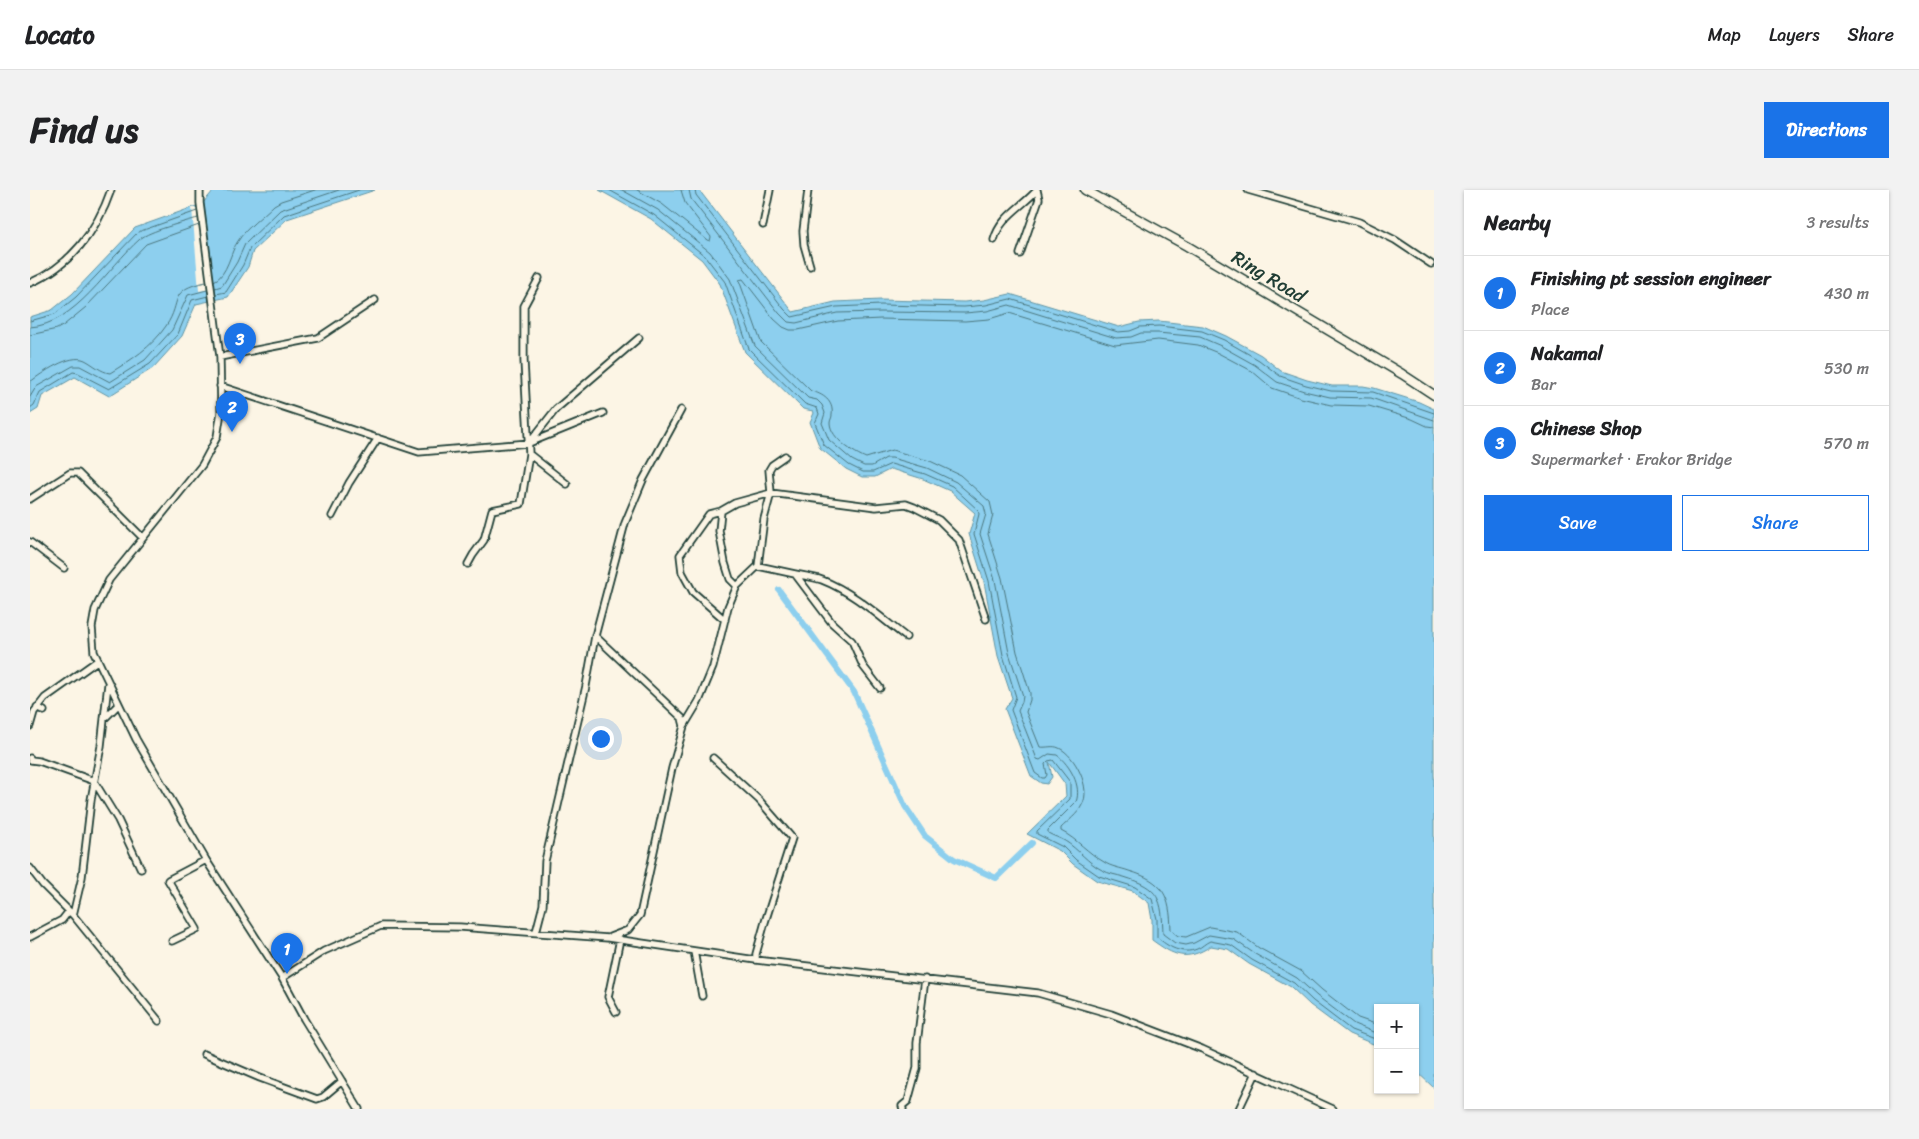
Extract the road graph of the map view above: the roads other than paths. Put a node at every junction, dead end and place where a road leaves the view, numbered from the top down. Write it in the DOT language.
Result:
graph roads {
  1 [pos="111,190"];
  2 [pos="200,190"];
  3 [pos="770,190"];
  4 [pos="808,190"];
  5 [pos="1037,190"];
  6 [pos="1085,190"];
  7 [pos="1248,190"];
  8 [pos="1096,192"];
  9 [pos="763,225"];
  10 [pos="994,240"];
  11 [pos="1020,254"];
  12 [pos="1431,264"];
  13 [pos="810,266"];
  14 [pos="539,278"];
  15 [pos="30,283"];
  16 [pos="375,300"];
  17 [pos="639,338"];
  18 [pos="220,356"];
  19 [pos="220,386"];
  20 [pos="1434,395"];
  21 [pos="681,410"];
  22 [pos="603,413"];
  23 [pos="378,438"];
  24 [pos="529,443"];
  25 [pos="529,454"];
  26 [pos="786,456"];
  27 [pos="566,484"];
  28 [pos="771,493"];
  29 [pos="30,499"];
  30 [pos="721,511"];
  31 [pos="332,516"];
  32 [pos="143,538"];
  33 [pos="30,542"];
  34 [pos="468,564"];
  35 [pos="758,566"];
  36 [pos="64,568"];
  37 [pos="795,574"];
  38 [pos="737,586"];
  39 [pos="986,619"];
  40 [pos="725,620"];
  41 [pos="596,636"];
  42 [pos="906,637"];
  43 [pos="97,660"];
  44 [pos="108,684"];
  45 [pos="880,688"];
  46 [pos="118,705"];
  47 [pos="37,707"];
  48 [pos="44,711"];
  49 [pos="103,720"];
  50 [pos="30,726"];
  51 [pos="684,726"];
  52 [pos="30,758"];
  53 [pos="713,758"];
  54 [pos="94,781"];
  55 [pos="206,860"];
  56 [pos="30,868"];
  57 [pos="141,869"];
  58 [pos="71,913"];
  59 [pos="536,932"];
  60 [pos="30,937"];
  61 [pos="608,938"];
  62 [pos="620,939"];
  63 [pos="172,942"];
  64 [pos="694,951"];
  65 [pos="756,960"];
  66 [pos="282,978"];
  67 [pos="925,979"];
  68 [pos="702,996"];
  69 [pos="616,1012"];
  70 [pos="160,1021"];
  71 [pos="204,1054"];
  72 [pos="1256,1073"];
  73 [pos="342,1081"];
  74 [pos="1321,1106"];
  75 [pos="359,1109"];
  76 [pos="903,1109"];
  77 [pos="1239,1109"];
  78 [pos="1333,1109"];
  1 -- 15 [label="street"];
  2 -- 18 [label="street"];
  3 -- 9 [label="street"];
  4 -- 13 [label="street"];
  5 -- 10 [label="street"];
  5 -- 11 [label="street"];
  6 -- 8 [label="main road, Ring Road"];
  7 -- 12 [label="street"];
  8 -- 20 [label="main road, Ring Road"];
  14 -- 24 [label="street"];
  16 -- 18 [label="street"];
  17 -- 24 [label="street"];
  18 -- 19 [label="street"];
  19 -- 23 [label="street"];
  19 -- 32 [label="street"];
  21 -- 41 [label="street"];
  22 -- 24 [label="street"];
  23 -- 24 [label="street"];
  23 -- 31 [label="street"];
  24 -- 25 [label="street"];
  25 -- 27 [label="street"];
  25 -- 34 [label="street"];
  26 -- 28 [label="street"];
  28 -- 30 [label="street"];
  28 -- 35 [label="street"];
  28 -- 39 [label="street"];
  29 -- 32 [label="street"];
  30 -- 38 [label="street"];
  30 -- 40 [label="street"];
  32 -- 43 [label="street"];
  33 -- 36 [label="street"];
  35 -- 37 [label="street"];
  35 -- 38 [label="street"];
  37 -- 42 [label="street"];
  37 -- 45 [label="street"];
  38 -- 40 [label="street"];
  40 -- 51 [label="street"];
  41 -- 51 [label="street"];
  41 -- 59 [label="street"];
  43 -- 44 [label="street"];
  43 -- 47 [label="street"];
  44 -- 46 [label="street"];
  44 -- 49 [label="street"];
  46 -- 49 [label="street"];
  46 -- 55 [label="street"];
  47 -- 48 [label="street"];
  47 -- 50 [label="street"];
  49 -- 54 [label="street"];
  51 -- 61 [label="street"];
  52 -- 54 [label="street"];
  53 -- 65 [label="street"];
  54 -- 57 [label="street"];
  54 -- 58 [label="street"];
  55 -- 63 [label="street"];
  55 -- 66 [label="street"];
  56 -- 58 [label="street"];
  58 -- 60 [label="street"];
  58 -- 70 [label="street"];
  59 -- 61 [label="street"];
  59 -- 66 [label="street"];
  61 -- 62 [label="street"];
  62 -- 64 [label="street"];
  62 -- 69 [label="street"];
  64 -- 65 [label="street"];
  64 -- 68 [label="street"];
  65 -- 67 [label="street"];
  66 -- 73 [label="street"];
  67 -- 72 [label="street"];
  67 -- 76 [label="street"];
  71 -- 73 [label="street"];
  72 -- 74 [label="street"];
  72 -- 77 [label="street"];
  73 -- 75 [label="street"];
  74 -- 78 [label="street"];
}
